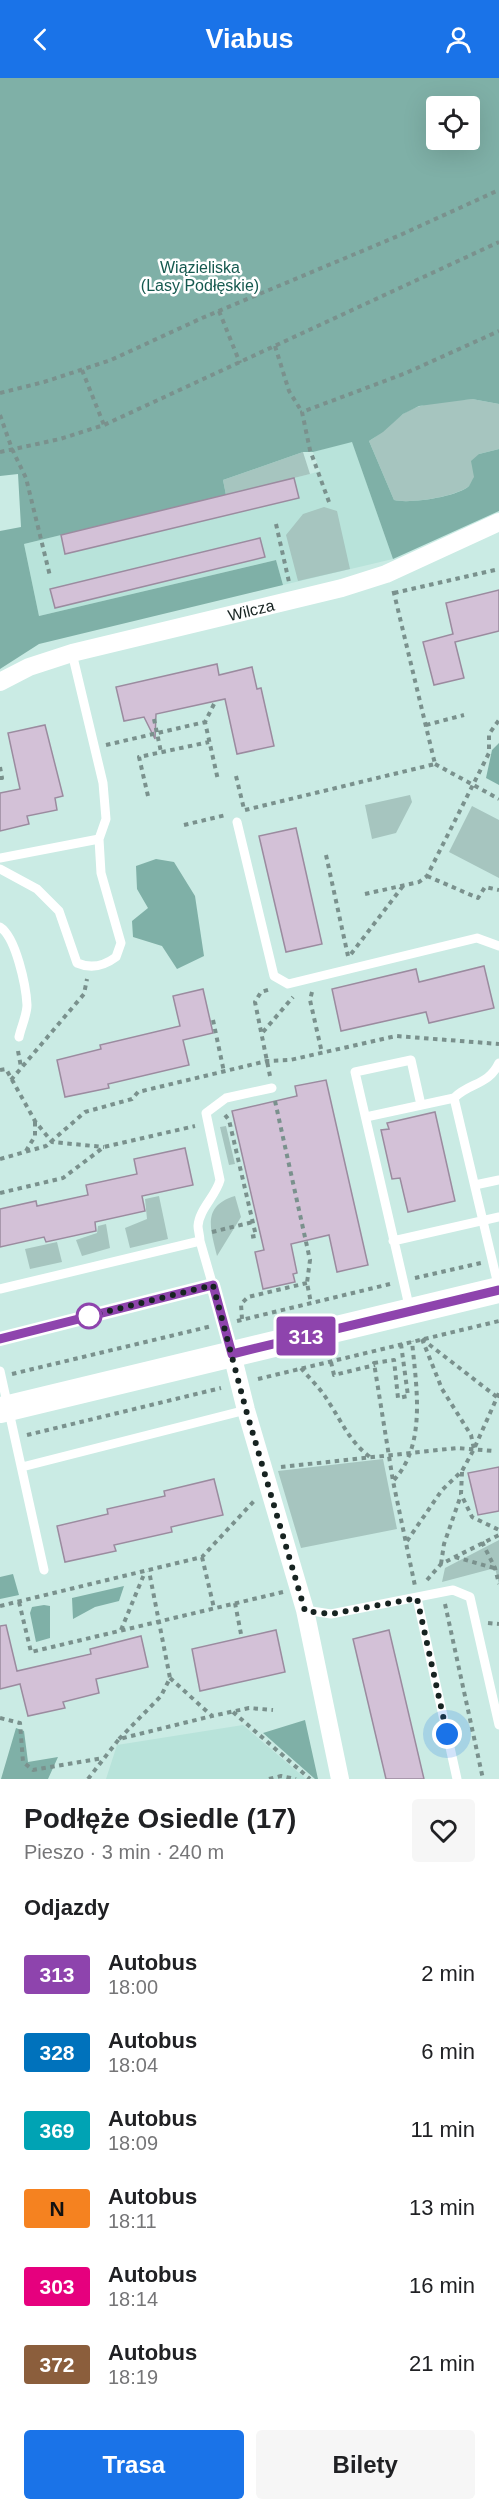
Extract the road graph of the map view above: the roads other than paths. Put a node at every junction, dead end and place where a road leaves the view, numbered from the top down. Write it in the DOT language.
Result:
graph roads {
  1 [pos="499,522"];
  2 [pos="72,653"];
  3 [pos="0,682"];
  4 [pos="237,822"];
  5 [pos="99,839"];
  6 [pos="0,858"];
  7 [pos="0,869"];
  8 [pos="0,927"];
  9 [pos="499,946"];
  10 [pos="18,1041"];
  11 [pos="499,1063"];
  12 [pos="272,1088"];
  13 [pos="454,1098"];
  14 [pos="422,1105"];
  15 [pos="366,1117"];
  16 [pos="499,1180"];
  17 [pos="475,1185"];
  18 [pos="499,1218"];
  19 [pos="483,1221"];
  20 [pos="200,1238"];
  21 [pos="393,1241"];
  22 [pos="213,1285"];
  23 [pos="0,1289"];
  24 [pos="499,1290"];
  25 [pos="410,1310"];
  26 [pos="0,1339"];
  27 [pos="232,1354"];
  28 [pos="1,1374"];
  29 [pos="4,1409"];
  30 [pos="246,1410"];
  31 [pos="22,1467"];
  32 [pos="44,1570"];
  33 [pos="417,1598"];
  34 [pos="305,1611"];
  35 [pos="499,1725"];
  36 [pos="340,1779"];
  37 [pos="458,1779"];
  1 -- 2 [label="street, Wilcza"];
  2 -- 3 [label="street, Wilcza"];
  2 -- 5 [label="lane"];
  4 -- 9 [label="lane"];
  5 -- 6 [label="lane"];
  5 -- 7 [label="lane"];
  8 -- 10 [label="lane"];
  11 -- 13 [label="lane"];
  12 -- 20 [label="lane"];
  13 -- 14 [label="lane"];
  13 -- 17 [label="lane"];
  14 -- 15 [label="lane"];
  14 -- 15 [label="lane"];
  15 -- 21 [label="lane"];
  16 -- 17 [label="lane"];
  17 -- 19 [label="lane"];
  18 -- 19 [label="lane"];
  19 -- 21 [label="lane"];
  19 -- 24 [label="lane"];
  20 -- 22 [label="lane"];
  20 -- 23 [label="lane"];
  21 -- 25 [label="lane"];
  22 -- 26 [label="lane"];
  22 -- 27 [label="lane"];
  24 -- 25 [label="street"];
  25 -- 27 [label="street"];
  27 -- 29 [label="street"];
  27 -- 30 [label="street"];
  28 -- 29 [label="lane"];
  29 -- 31 [label="lane"];
  30 -- 31 [label="lane"];
  30 -- 34 [label="street"];
  31 -- 32 [label="lane"];
  33 -- 34 [label="lane"];
  33 -- 35 [label="lane"];
  33 -- 37 [label="lane"];
  34 -- 36 [label="street"];
}
